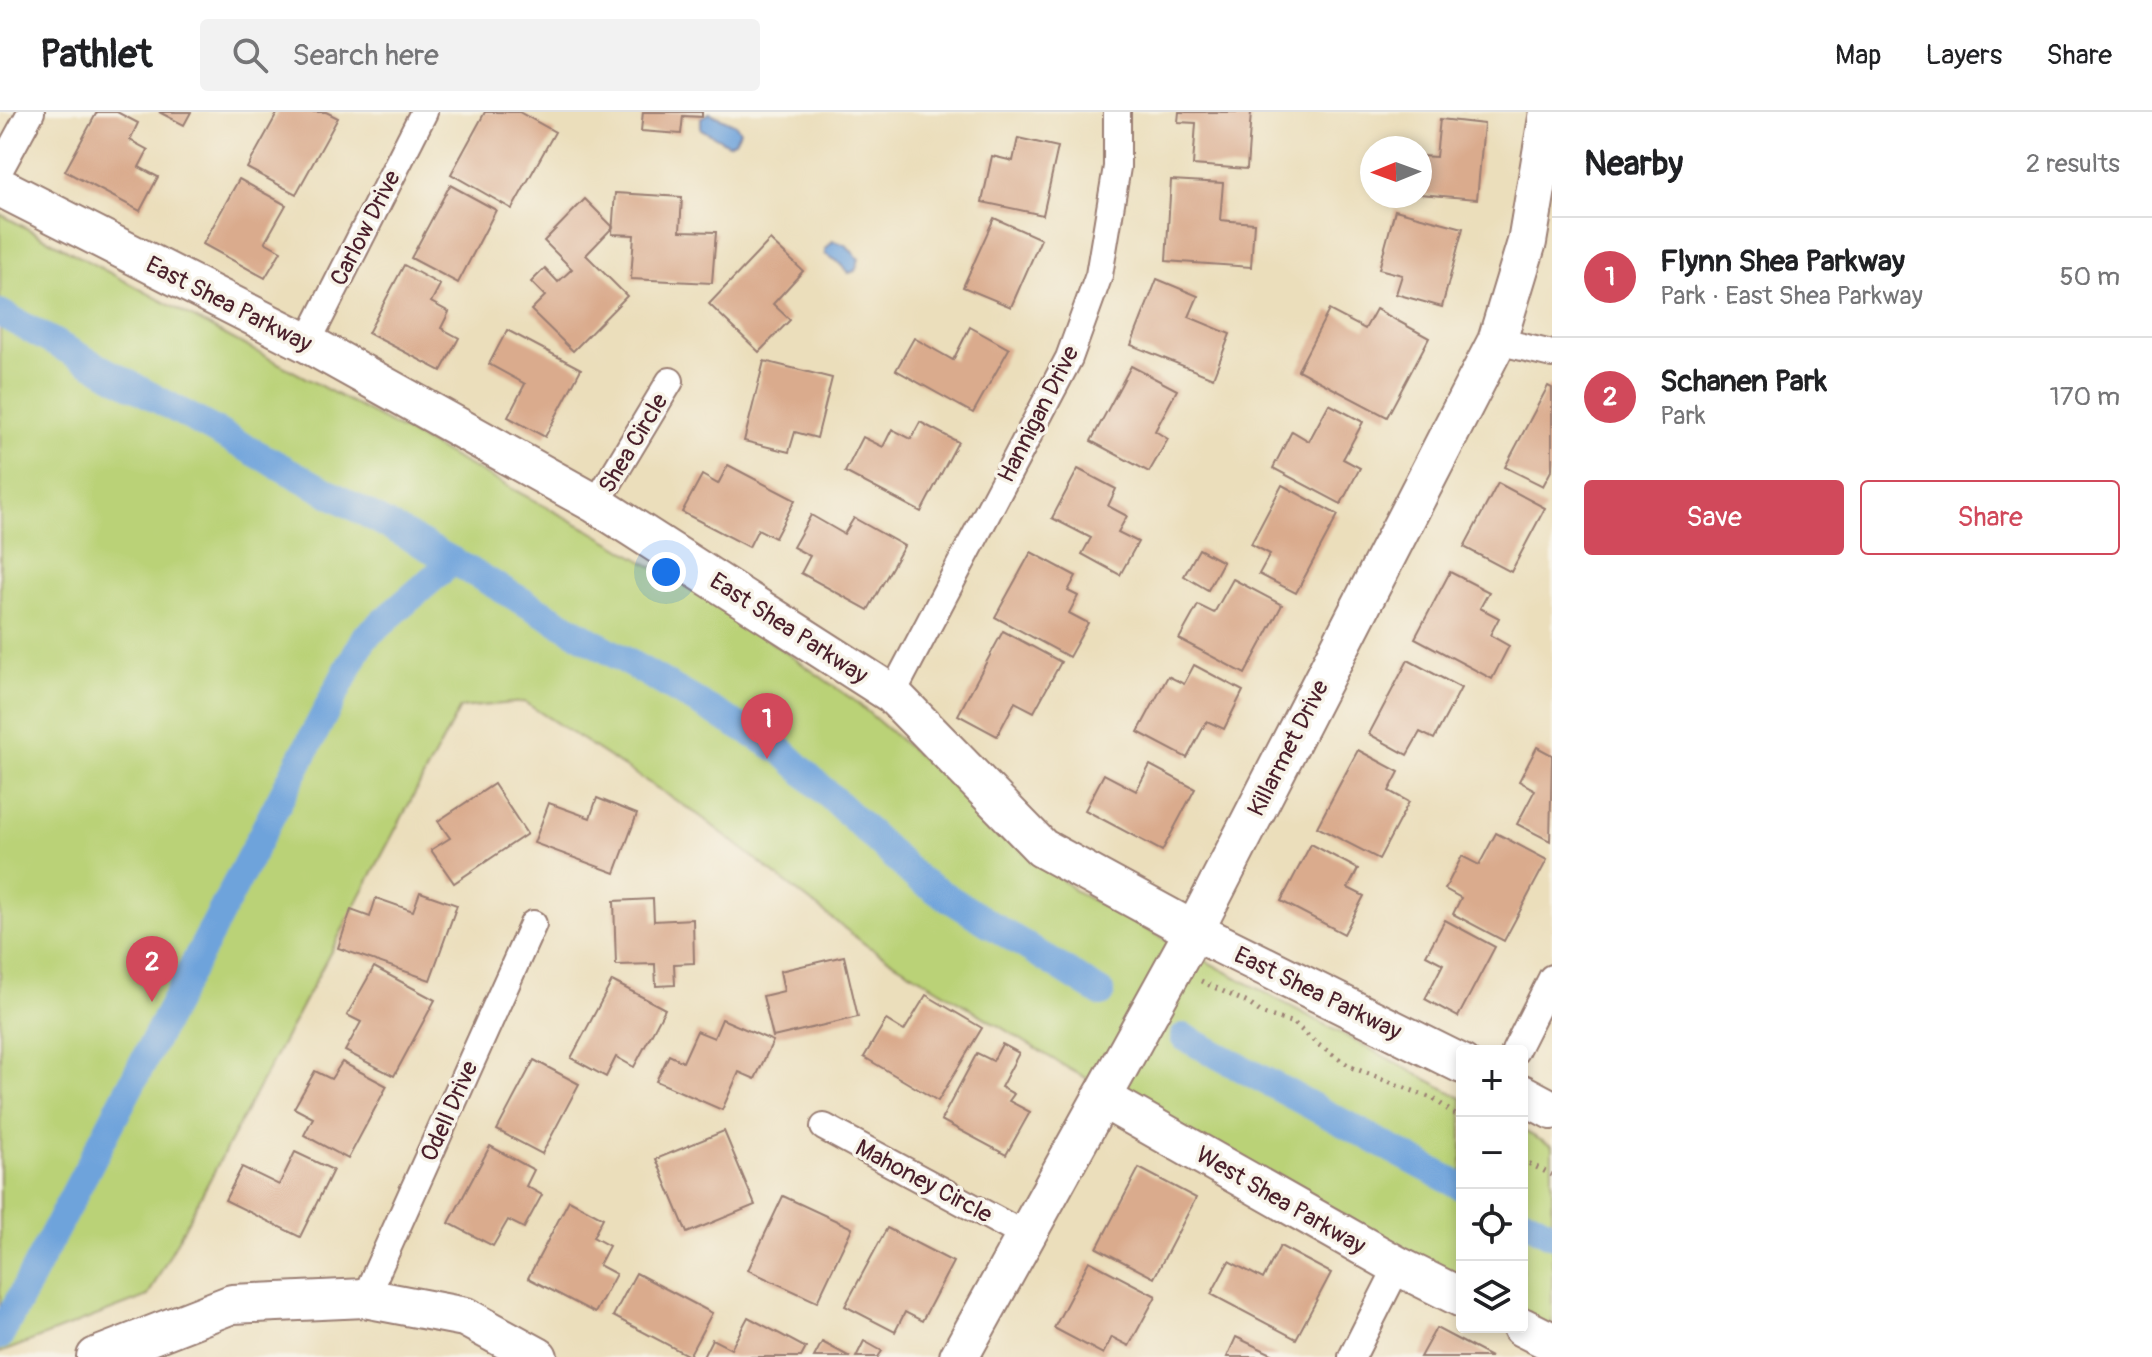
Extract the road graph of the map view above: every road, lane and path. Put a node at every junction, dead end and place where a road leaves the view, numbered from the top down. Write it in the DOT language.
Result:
graph roads {
  1 [pos="31,112"];
  2 [pos="424,112"];
  3 [pos="1117,112"];
  4 [pos="1549,112"];
  5 [pos="0,169"];
  6 [pos="0,187"];
  7 [pos="1497,341"];
  8 [pos="307,343"];
  9 [pos="1552,354"];
  10 [pos="670,381"];
  11 [pos="596,504"];
  12 [pos="892,694"];
  13 [pos="533,924"];
  14 [pos="1194,931"];
  15 [pos="1173,968"];
  16 [pos="1552,978"];
  17 [pos="1518,1045"];
  18 [pos="1456,1061"];
  19 [pos="1528,1097"];
  20 [pos="1102,1098"];
  21 [pos="1552,1110"];
  22 [pos="1458,1117"];
  23 [pos="824,1127"];
  24 [pos="1528,1163"];
  25 [pos="1552,1175"];
  26 [pos="1024,1235"];
  27 [pos="1398,1266"];
  28 [pos="1456,1295"];
  29 [pos="365,1298"];
  30 [pos="1528,1330"];
  31 [pos="1552,1342"];
  32 [pos="101,1356"];
  33 [pos="538,1357"];
  34 [pos="959,1357"];
  35 [pos="1352,1357"];
  1 -- 5 [label="street"];
  2 -- 8 [label="street, Carlow Drive"];
  3 -- 12 [label="street, Hannigan Drive"];
  4 -- 7 [label="street, Killarmet Drive"];
  6 -- 8 [label="street, East Shea Parkway"];
  7 -- 9 [label="street"];
  7 -- 14 [label="street, Killarmet Drive"];
  8 -- 11 [label="street, East Shea Parkway"];
  10 -- 11 [label="street, Shea Circle"];
  11 -- 12 [label="street, East Shea Parkway"];
  12 -- 14 [label="street, East Shea Parkway"];
  13 -- 29 [label="street, Odell Drive"];
  14 -- 15 [label="street, Killarmet Drive"];
  14 -- 18 [label="street, East Shea Parkway"];
  15 -- 20 [label="street, Killarmet Drive"];
  15 -- 22 [label="path"];
  16 -- 17 [label="street"];
  19 -- 21 [label="street"];
  20 -- 26 [label="street, Killarmet Drive"];
  20 -- 27 [label="street, West Shea Parkway"];
  23 -- 26 [label="street, Mahoney Circle"];
  24 -- 25 [label="path"];
  26 -- 34 [label="street, Killarmet Drive"];
  27 -- 28 [label="street, West Shea Parkway"];
  27 -- 35 [label="street"];
  29 -- 32 [label="street"];
  29 -- 33 [label="street"];
  30 -- 31 [label="street"];
}
